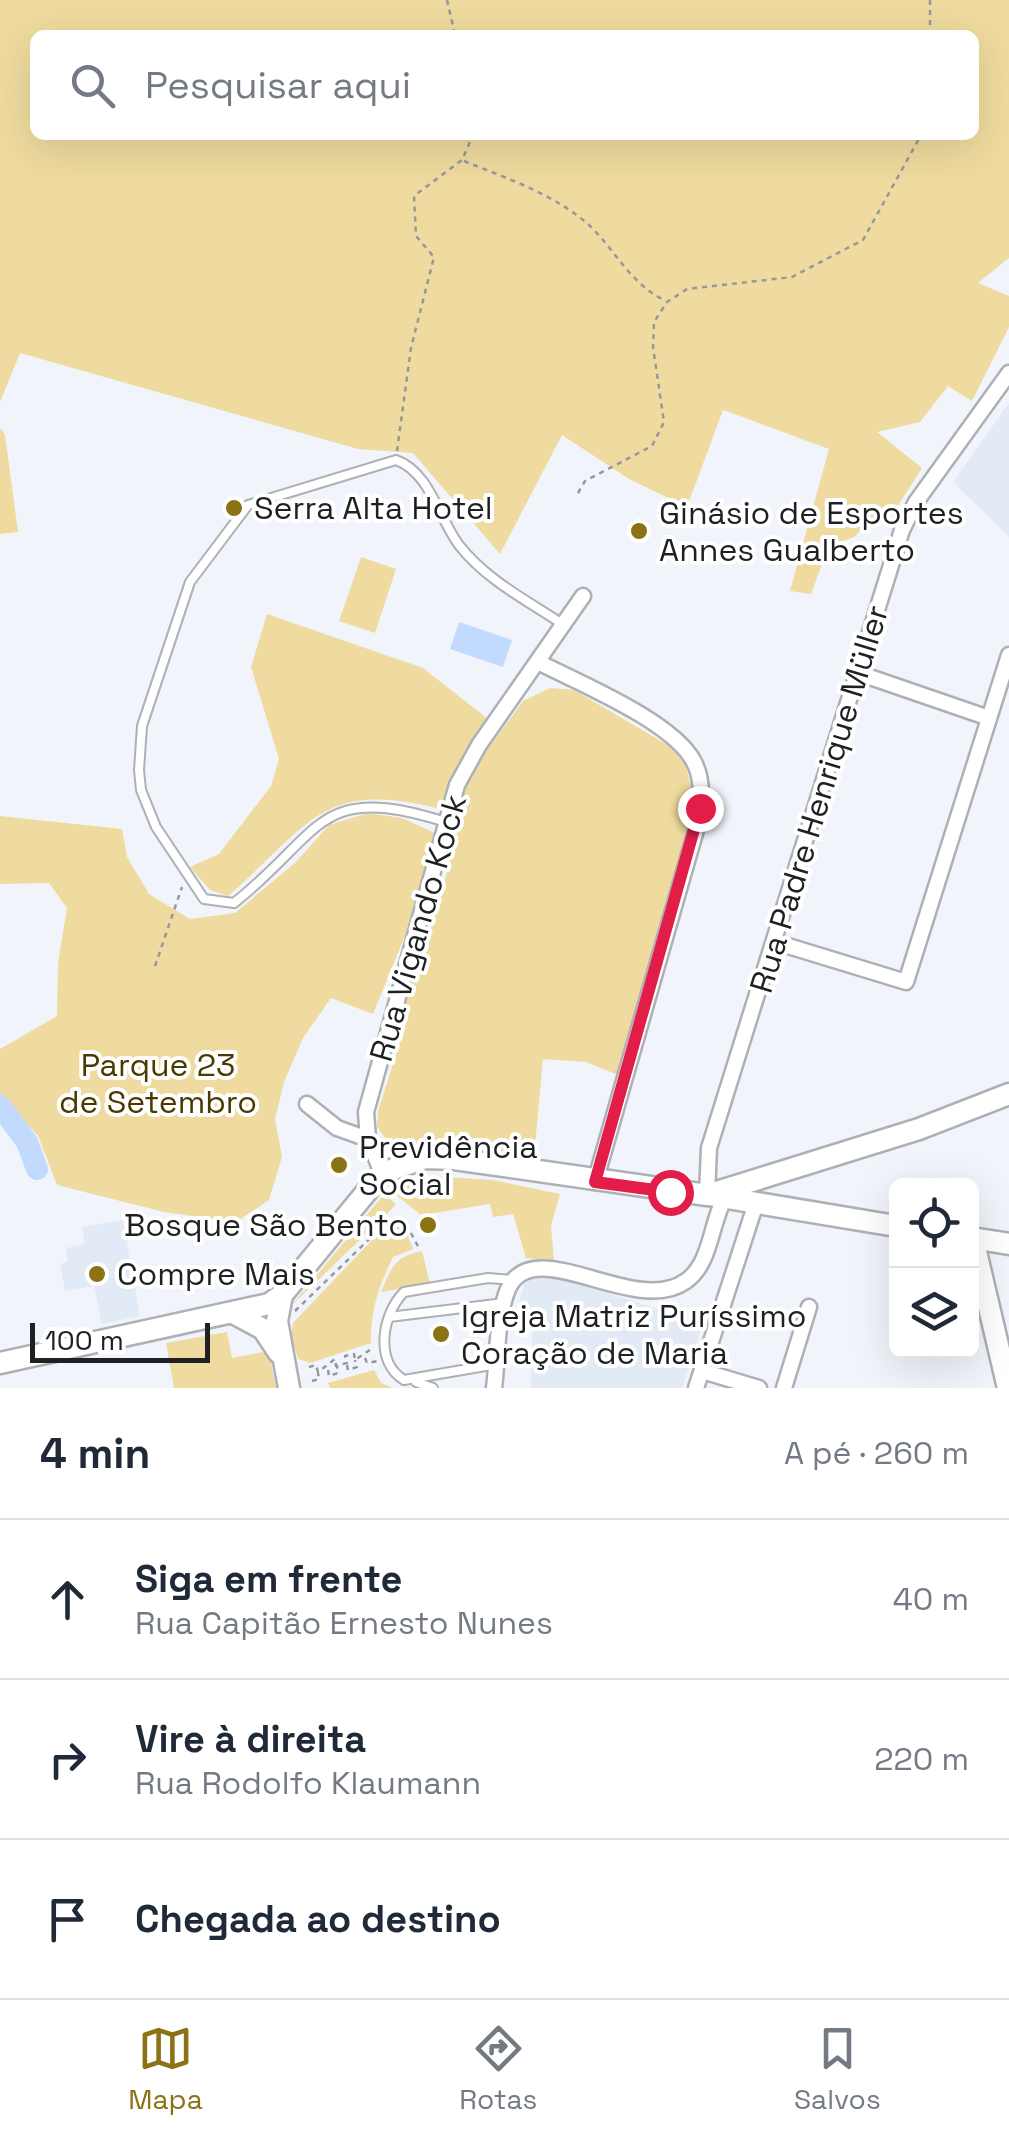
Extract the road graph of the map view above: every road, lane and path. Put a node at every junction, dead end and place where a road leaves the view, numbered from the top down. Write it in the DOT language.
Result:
graph roads {
  1 [pos="447,0"];
  2 [pos="930,0"];
  3 [pos="454,30"];
  4 [pos="930,30"];
  5 [pos="471,140"];
  6 [pos="919,140"];
  7 [pos="462,160"];
  8 [pos="667,302"];
  9 [pos="1009,373"];
  10 [pos="396,460"];
  11 [pos="578,493"];
  12 [pos="582,596"];
  13 [pos="564,624"];
  14 [pos="1009,655"];
  15 [pos="538,662"];
  16 [pos="858,674"];
  17 [pos="989,718"];
  18 [pos="446,822"];
  19 [pos="185,876"];
  20 [pos="775,942"];
  21 [pos="156,966"];
  22 [pos="1009,1094"];
  23 [pos="307,1104"];
  24 [pos="368,1139"];
  25 [pos="382,1173"];
  26 [pos="755,1178"];
  27 [pos="595,1182"];
  28 [pos="715,1193"];
  29 [pos="756,1204"];
  30 [pos="713,1218"];
  31 [pos="889,1225"];
  32 [pos="979,1240"];
  33 [pos="1009,1244"];
  34 [pos="418,1248"];
  35 [pos="979,1268"];
  36 [pos="513,1280"];
  37 [pos="282,1295"];
  38 [pos="504,1303"];
  39 [pos="809,1307"];
  40 [pos="233,1313"];
  41 [pos="291,1316"];
  42 [pos="389,1317"];
  43 [pos="385,1343"];
  44 [pos="281,1356"];
  45 [pos="365,1357"];
  46 [pos="388,1358"];
  47 [pos="0,1364"];
  48 [pos="497,1364"];
  49 [pos="310,1367"];
  50 [pos="702,1371"];
  51 [pos="318,1372"];
  52 [pos="411,1381"];
  53 [pos="312,1382"];
  54 [pos="289,1388"];
  55 [pos="434,1388"];
  56 [pos="494,1388"];
  57 [pos="696,1388"];
  58 [pos="759,1388"];
  59 [pos="784,1388"];
  60 [pos="1008,1388"];
  1 -- 3 [label="path"];
  2 -- 4 [label="path"];
  5 -- 7 [label="path"];
  6 -- 8 [label="path"];
  7 -- 8 [label="path"];
  7 -- 10 [label="path"];
  8 -- 11 [label="path"];
  9 -- 16 [label="street, Rua Padre Henrique Müller"];
  10 -- 13 [label="lane"];
  10 -- 19 [label="lane"];
  12 -- 13 [label="street, Rua Vigando Kock"];
  13 -- 15 [label="street, Rua Vigando Kock"];
  14 -- 17 [label="street"];
  15 -- 18 [label="street, Rua Vigando Kock"];
  15 -- 27 [label="street"];
  16 -- 17 [label="street"];
  16 -- 20 [label="street, Rua Padre Henrique Müller"];
  17 -- 20 [label="street"];
  18 -- 19 [label="lane"];
  18 -- 24 [label="street, Rua Vigando Kock"];
  19 -- 21 [label="path"];
  20 -- 28 [label="street, Rua Padre Henrique Müller"];
  22 -- 26 [label="main road"];
  23 -- 24 [label="street"];
  24 -- 25 [label="street, Rua Vigando Kock"];
  25 -- 27 [label="main road"];
  25 -- 37 [label="main road"];
  26 -- 28 [label="main road"];
  26 -- 29 [label="main road"];
  27 -- 28 [label="main road"];
  28 -- 29 [label="main road"];
  28 -- 30 [label="street"];
  28 -- 30 [label="street"];
  29 -- 31 [label="main road"];
  29 -- 50 [label="street"];
  30 -- 36 [label="street"];
  32 -- 33 [label="main road"];
  34 -- 41 [label="path"];
  35 -- 60 [label="main road"];
  36 -- 38 [label="street"];
  36 -- 42 [label="lane"];
  37 -- 40 [label="main road"];
  37 -- 44 [label="main road"];
  38 -- 42 [label="lane"];
  38 -- 48 [label="street"];
  39 -- 59 [label="street"];
  40 -- 44 [label="main road"];
  40 -- 47 [label="main road"];
  42 -- 43 [label="lane"];
  43 -- 45 [label="path"];
  43 -- 46 [label="lane"];
  44 -- 54 [label="main road"];
  45 -- 46 [label="path"];
  45 -- 51 [label="path"];
  46 -- 52 [label="lane"];
  48 -- 52 [label="lane"];
  48 -- 56 [label="street"];
  49 -- 51 [label="path"];
  50 -- 57 [label="street"];
  50 -- 58 [label="street"];
  51 -- 53 [label="path"];
  52 -- 55 [label="lane"];
}
